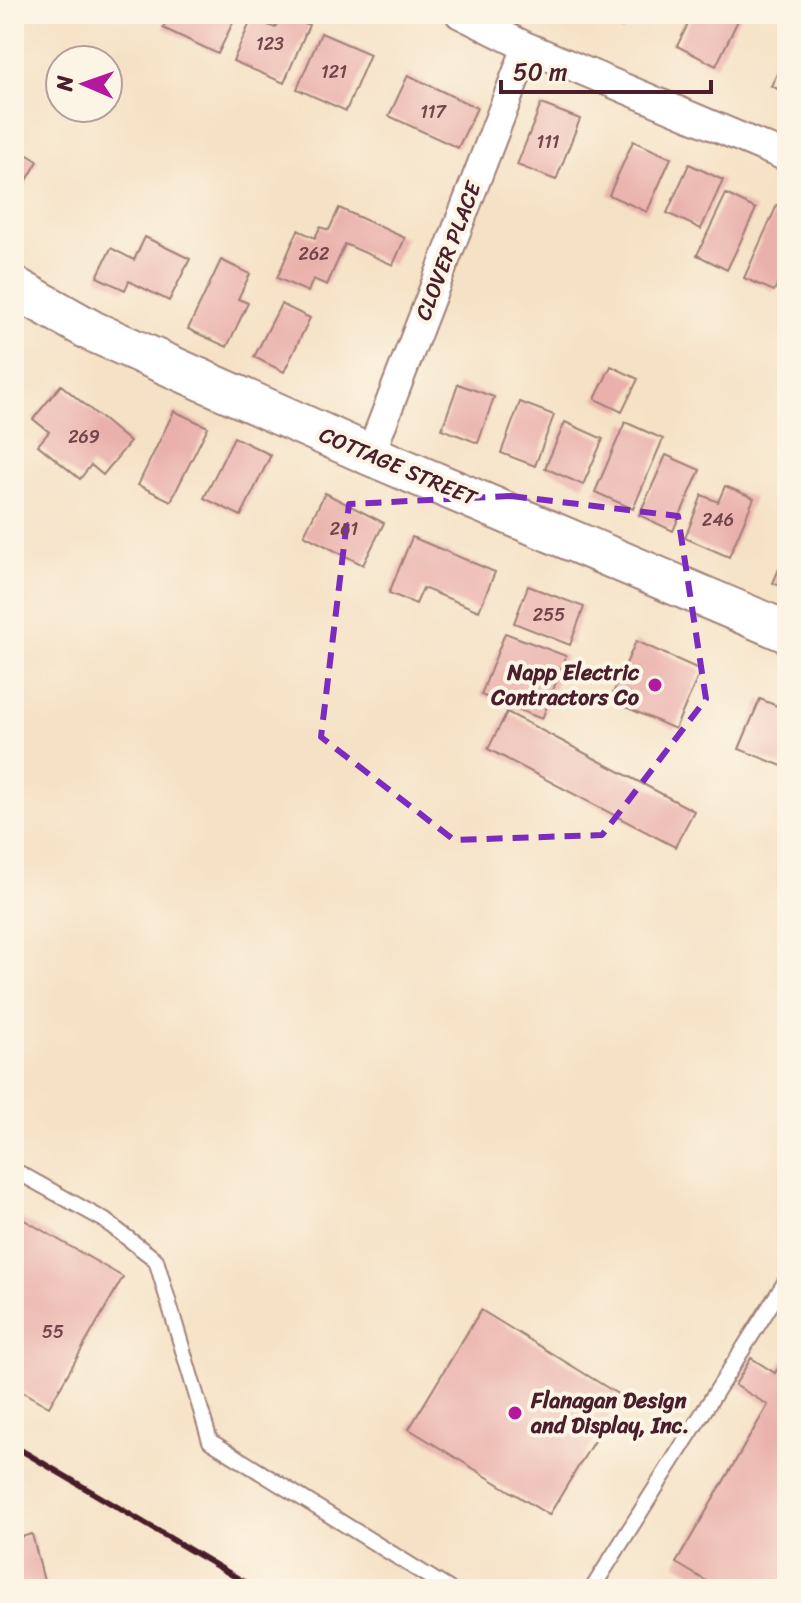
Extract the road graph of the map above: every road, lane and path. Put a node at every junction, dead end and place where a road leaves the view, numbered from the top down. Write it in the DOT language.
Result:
graph roads {
  1 [pos="460,14"];
  2 [pos="527,47"];
  3 [pos="787,157"];
  4 [pos="14,287"];
  5 [pos="370,455"];
  6 [pos="787,632"];
  7 [pos="14,1170"];
  8 [pos="787,1279"];
  9 [pos="449,1589"];
  10 [pos="592,1589"];
  1 -- 2 [label="street"];
  2 -- 3 [label="street"];
  2 -- 5 [label="street, CLOVER PLACE"];
  4 -- 5 [label="street, COTTAGE STREET"];
  5 -- 6 [label="street, COTTAGE STREET"];
  7 -- 9 [label="lane"];
  8 -- 10 [label="lane"];
}
